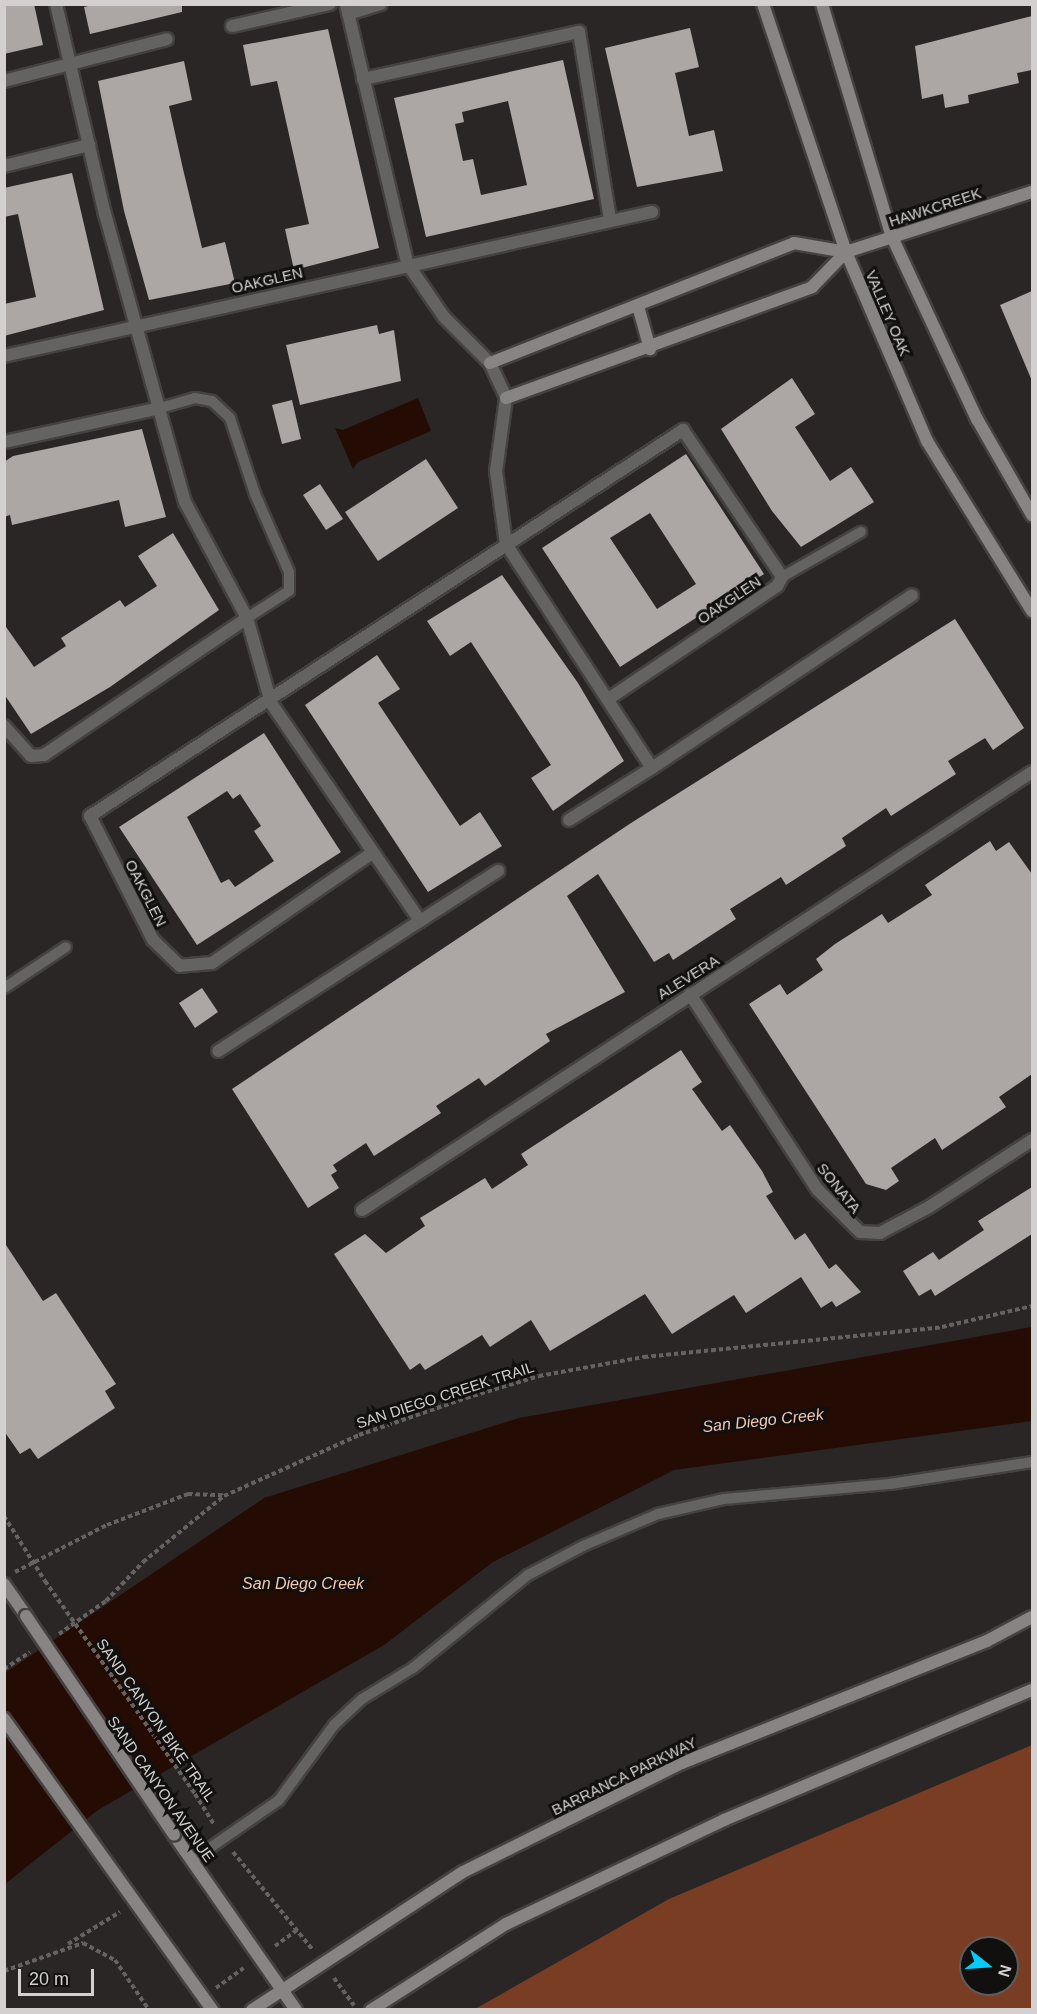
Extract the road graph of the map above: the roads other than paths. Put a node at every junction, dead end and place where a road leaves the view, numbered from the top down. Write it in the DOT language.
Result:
graph roads {
  1 [pos="56,4"];
  2 [pos="330,4"];
  3 [pos="381,4"];
  4 [pos="763,4"];
  5 [pos="822,4"];
  6 [pos="347,9"];
  7 [pos="232,26"];
  8 [pos="167,39"];
  9 [pos="70,65"];
  10 [pos="363,80"];
  11 [pos="4,81"];
  12 [pos="89,145"];
  13 [pos="4,166"];
  14 [pos="1032,192"];
  15 [pos="652,212"];
  16 [pos="610,220"];
  17 [pos="892,237"];
  18 [pos="846,252"];
  19 [pos="407,263"];
  20 [pos="638,306"];
  21 [pos="134,328"];
  22 [pos="650,349"];
  23 [pos="4,356"];
  24 [pos="490,363"];
  25 [pos="506,398"];
  26 [pos="160,408"];
  27 [pos="4,442"];
  28 [pos="1032,515"];
  29 [pos="861,532"];
  30 [pos="506,544"];
  31 [pos="782,577"];
  32 [pos="912,595"];
  33 [pos="1032,611"];
  34 [pos="248,618"];
  35 [pos="610,698"];
  36 [pos="272,703"];
  37 [pos="4,726"];
  38 [pos="652,768"];
  39 [pos="1032,772"];
  40 [pos="569,820"];
  41 [pos="372,853"];
  42 [pos="498,871"];
  43 [pos="420,921"];
  44 [pos="66,947"];
  45 [pos="4,988"];
  46 [pos="690,994"];
  47 [pos="218,1051"];
  48 [pos="1032,1140"];
  49 [pos="362,1210"];
  50 [pos="1032,1462"];
  51 [pos="4,1584"];
  52 [pos="1032,1617"];
  53 [pos="1032,1690"];
  54 [pos="4,1719"];
  55 [pos="191,1861"];
  56 [pos="284,1990"];
  57 [pos="212,2010"];
  58 [pos="252,2010"];
  59 [pos="296,2010"];
  60 [pos="372,2010"];
  1 -- 9 [label="street"];
  2 -- 7 [label="street"];
  3 -- 6 [label="street"];
  4 -- 18 [label="main road, VALLEY OAK"];
  5 -- 17 [label="main road"];
  6 -- 10 [label="street"];
  8 -- 9 [label="street"];
  9 -- 11 [label="street"];
  9 -- 12 [label="street"];
  10 -- 16 [label="street"];
  10 -- 19 [label="street"];
  12 -- 13 [label="street"];
  12 -- 21 [label="street"];
  14 -- 17 [label="main road, HAWKCREEK"];
  15 -- 16 [label="street, OAKGLEN"];
  16 -- 19 [label="street, OAKGLEN"];
  17 -- 18 [label="main road, HAWKCREEK"];
  17 -- 28 [label="main road"];
  18 -- 20 [label="main road"];
  18 -- 22 [label="main road"];
  18 -- 33 [label="main road, VALLEY OAK"];
  19 -- 21 [label="street, OAKGLEN"];
  19 -- 24 [label="street"];
  20 -- 22 [label="main road"];
  20 -- 24 [label="main road"];
  21 -- 23 [label="street, OAKGLEN"];
  21 -- 26 [label="street"];
  22 -- 25 [label="main road"];
  24 -- 25 [label="street"];
  25 -- 30 [label="street"];
  26 -- 27 [label="street"];
  26 -- 34 [label="street"];
  26 -- 34 [label="lane"];
  29 -- 31 [label="lane"];
  30 -- 31 [label="street, OAKGLEN"];
  30 -- 35 [label="street"];
  30 -- 36 [label="street, OAKGLEN"];
  31 -- 35 [label="street, OAKGLEN"];
  32 -- 38 [label="street"];
  34 -- 36 [label="street"];
  34 -- 37 [label="street"];
  35 -- 38 [label="street"];
  36 -- 41 [label="street"];
  36 -- 41 [label="street, OAKGLEN"];
  38 -- 40 [label="street"];
  39 -- 46 [label="street, ALEVERA"];
  41 -- 43 [label="street"];
  42 -- 43 [label="street"];
  43 -- 47 [label="street"];
  44 -- 45 [label="lane"];
  46 -- 48 [label="street, SONATA"];
  46 -- 49 [label="street, ALEVERA"];
  50 -- 55 [label="lane"];
  51 -- 55 [label="main road, SAND CANYON AVENUE, bridge"];
  52 -- 56 [label="main road, BARRANCA PARKWAY"];
  53 -- 60 [label="main road"];
  54 -- 57 [label="main road"];
  55 -- 56 [label="main road, SAND CANYON AVENUE"];
  56 -- 58 [label="main road, BARRANCA PARKWAY"];
  56 -- 59 [label="main road, SAND CANYON AVENUE"];
}
